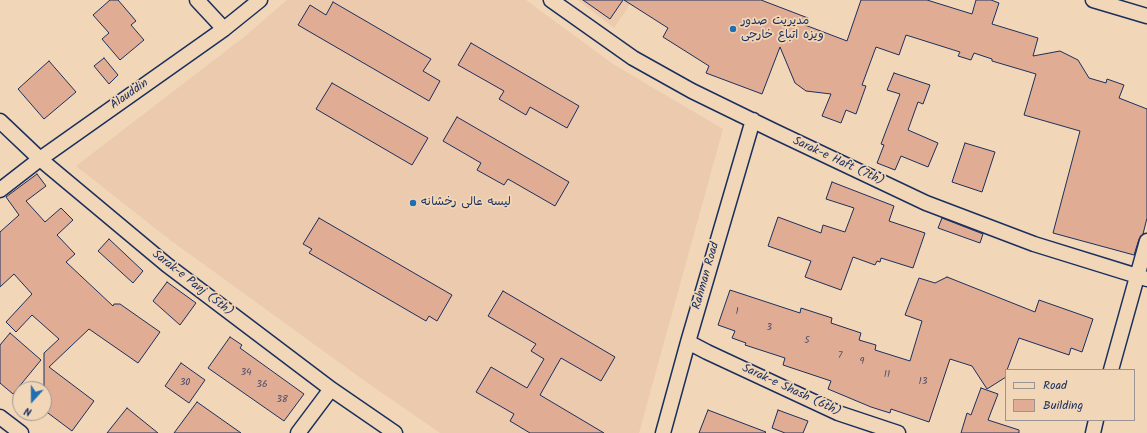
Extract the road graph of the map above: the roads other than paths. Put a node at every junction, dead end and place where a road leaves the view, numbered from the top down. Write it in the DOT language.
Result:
graph roads {
  1 [pos="197,0"];
  2 [pos="260,0"];
  3 [pos="551,0"];
  4 [pos="1093,0"];
  5 [pos="1147,16"];
  6 [pos="224,28"];
  7 [pos="753,120"];
  8 [pos="0,121"];
  9 [pos="40,159"];
  10 [pos="0,190"];
  11 [pos="1147,241"];
  12 [pos="1142,278"];
  13 [pos="688,342"];
  14 [pos="1111,369"];
  15 [pos="331,389"];
  16 [pos="0,417"];
  17 [pos="1096,421"];
  18 [pos="21,433"];
  19 [pos="298,433"];
  20 [pos="396,433"];
  21 [pos="664,433"];
  22 [pos="898,433"];
  23 [pos="1093,433"];
  1 -- 6 [label="street"];
  2 -- 6 [label="street, Alauddin"];
  3 -- 7 [label="street, Sarak-e Haft (7th)"];
  4 -- 5 [label="street"];
  6 -- 9 [label="street, Alauddin"];
  7 -- 12 [label="street, Sarak-e Haft (7th)"];
  7 -- 13 [label="street, Rahman Road"];
  8 -- 9 [label="street, Sarak-e Panj (5th)"];
  9 -- 10 [label="street, Alauddin"];
  9 -- 15 [label="street, Sarak-e Panj (5th)"];
  11 -- 12 [label="street"];
  12 -- 14 [label="street"];
  13 -- 21 [label="street, Rahman Road"];
  13 -- 22 [label="street, Sarak-e Shash (6th)"];
  15 -- 19 [label="street"];
  15 -- 20 [label="street, Sarak-e Panj (5th)"];
  16 -- 18 [label="street"];
  17 -- 23 [label="street"];
}
